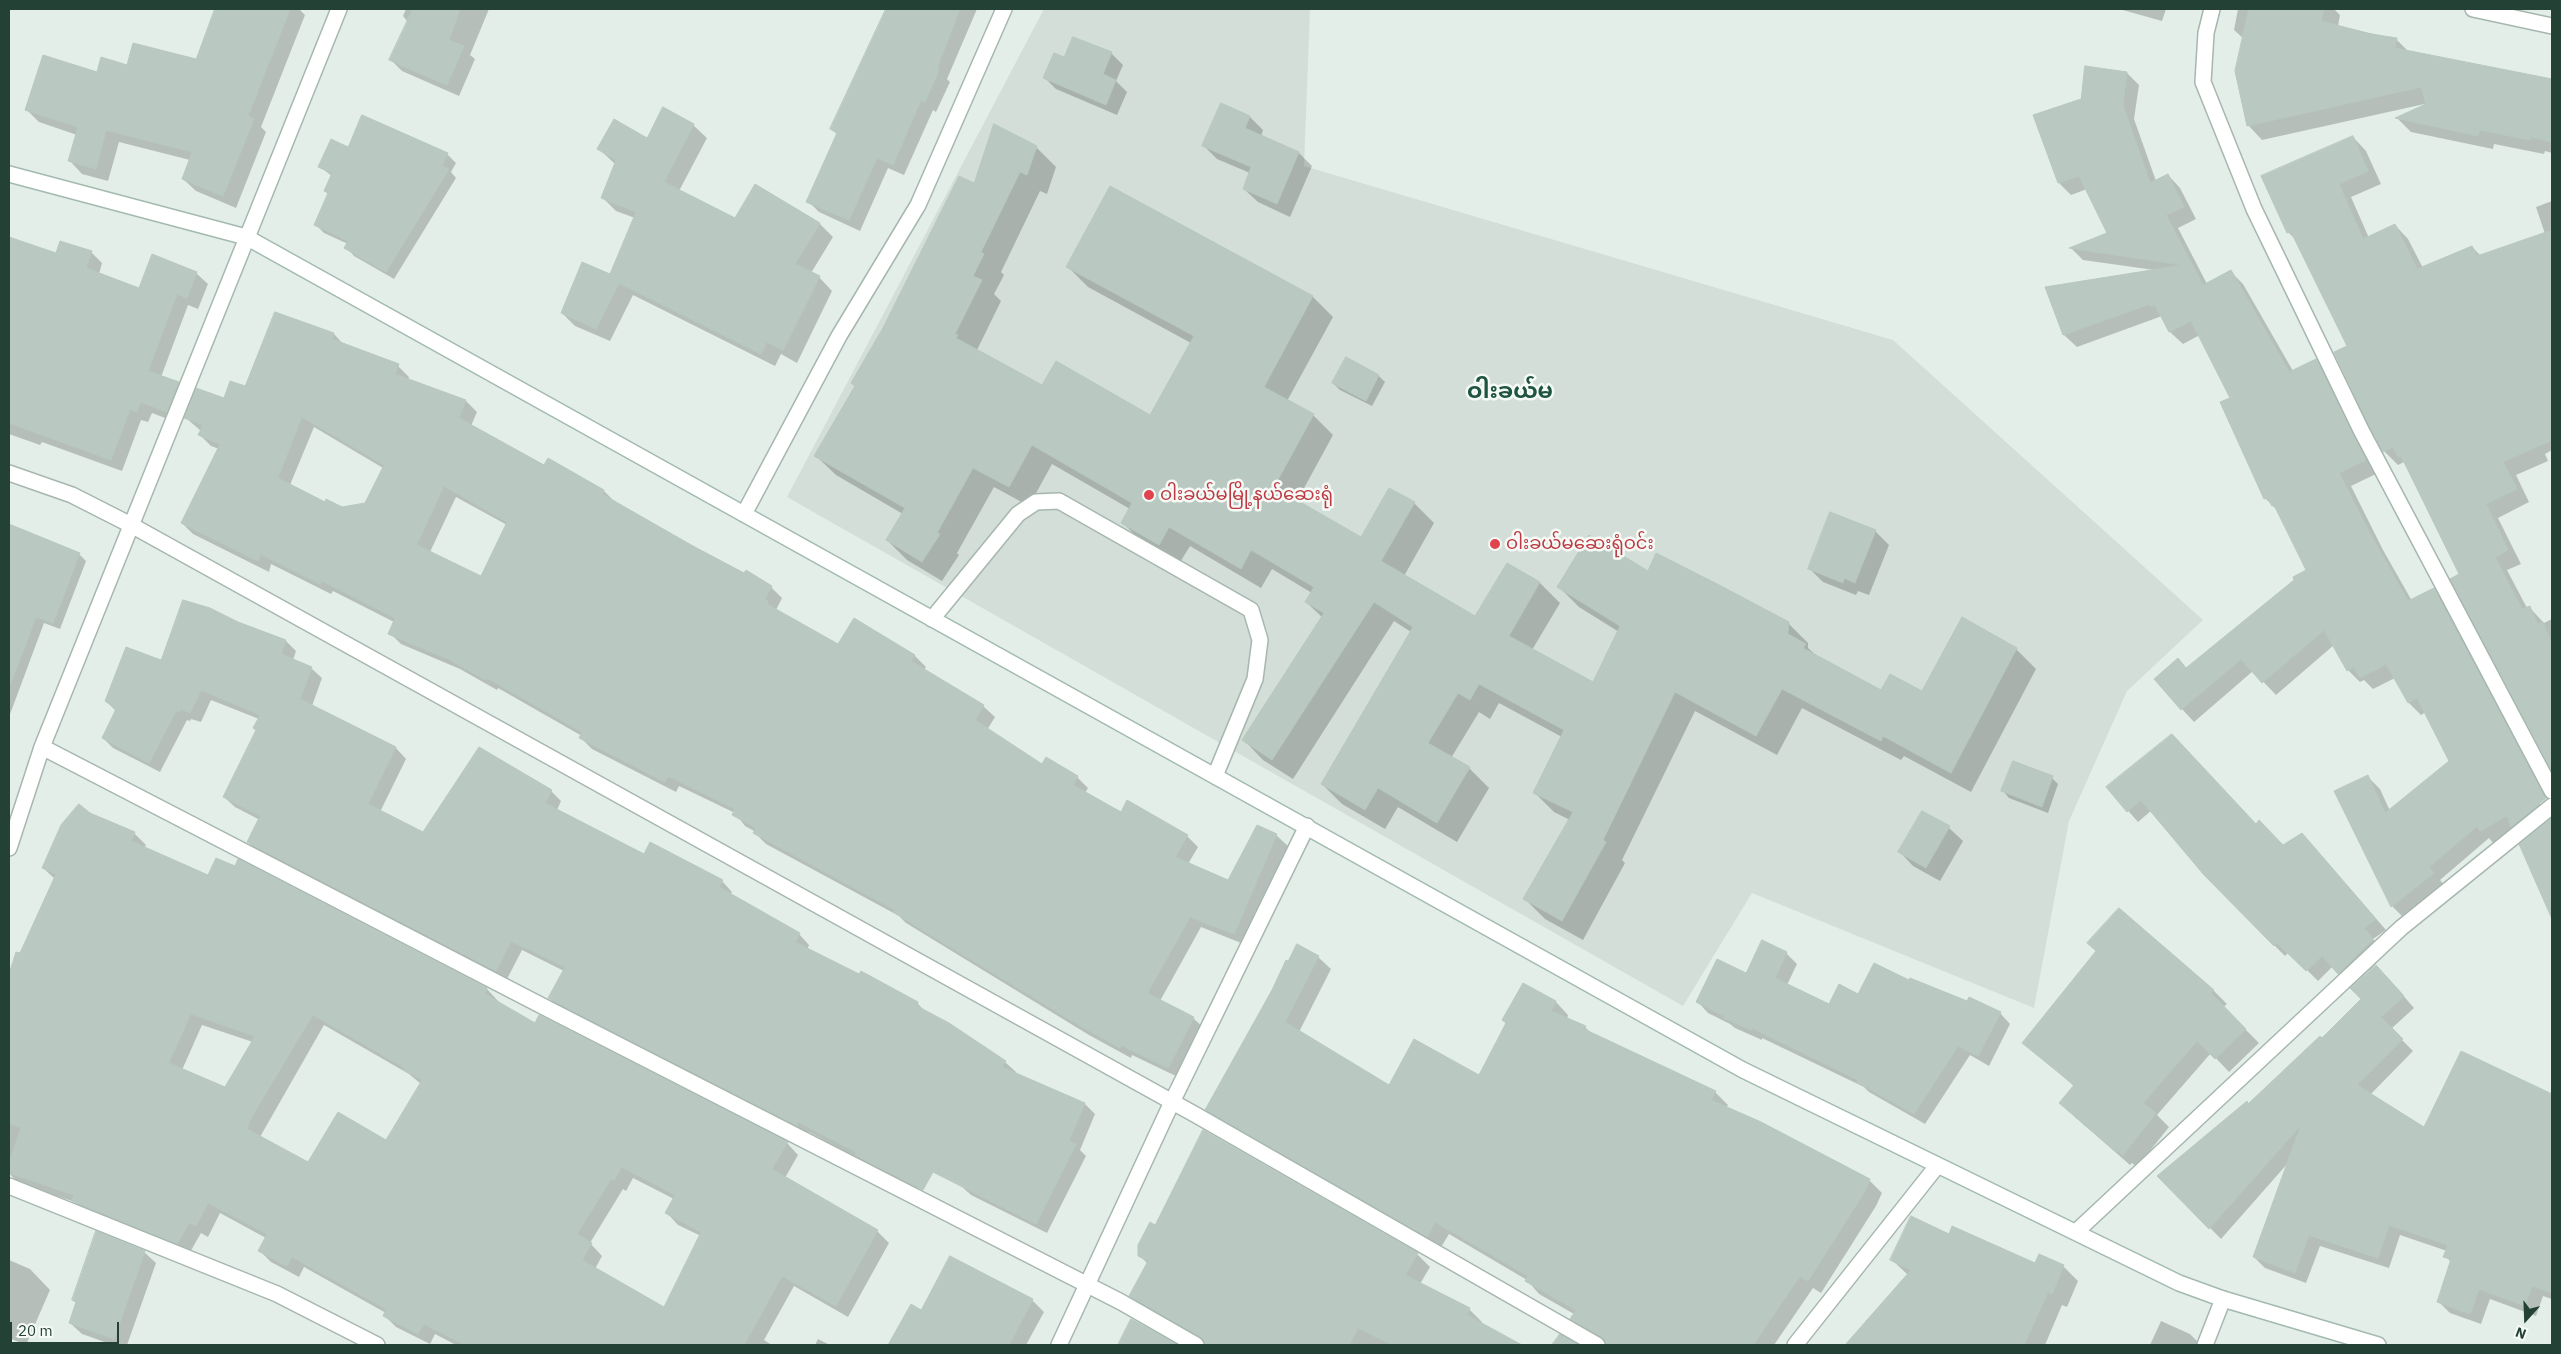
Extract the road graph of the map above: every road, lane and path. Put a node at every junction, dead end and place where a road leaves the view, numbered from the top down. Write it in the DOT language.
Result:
graph roads {
  1 [pos="339,9"];
  2 [pos="1004,9"];
  3 [pos="2212,9"];
  4 [pos="2473,9"];
  5 [pos="2552,26"];
  6 [pos="9,174"];
  7 [pos="246,237"];
  8 [pos="9,473"];
  9 [pos="744,514"];
  10 [pos="131,525"];
  11 [pos="932,618"];
  12 [pos="42,747"];
  13 [pos="1215,776"];
  14 [pos="2552,792"];
  15 [pos="2552,806"];
  16 [pos="1307,826"];
  17 [pos="9,848"];
  18 [pos="1172,1102"];
  19 [pos="1937,1166"];
  20 [pos="9,1186"];
  21 [pos="2077,1231"];
  22 [pos="1087,1284"];
  23 [pos="2223,1300"];
  24 [pos="377,1345"];
  25 [pos="1059,1345"];
  26 [pos="1196,1345"];
  27 [pos="1597,1345"];
  28 [pos="1795,1345"];
  29 [pos="2205,1345"];
  30 [pos="2378,1345"];
  1 -- 7 [label="street"];
  2 -- 9 [label="street"];
  3 -- 14 [label="street"];
  4 -- 5 [label="street"];
  6 -- 7 [label="street"];
  7 -- 9 [label="street"];
  7 -- 10 [label="street"];
  8 -- 10 [label="street"];
  9 -- 11 [label="street"];
  10 -- 12 [label="street"];
  10 -- 18 [label="street"];
  11 -- 13 [label="street"];
  11 -- 13 [label="street"];
  12 -- 17 [label="street"];
  12 -- 22 [label="street"];
  13 -- 16 [label="street"];
  15 -- 21 [label="street"];
  16 -- 18 [label="street"];
  16 -- 19 [label="street"];
  18 -- 22 [label="street"];
  18 -- 27 [label="street"];
  19 -- 21 [label="street"];
  19 -- 28 [label="street"];
  20 -- 24 [label="street"];
  21 -- 23 [label="street"];
  22 -- 25 [label="street"];
  22 -- 26 [label="street"];
  23 -- 29 [label="street"];
  23 -- 30 [label="street"];
}
